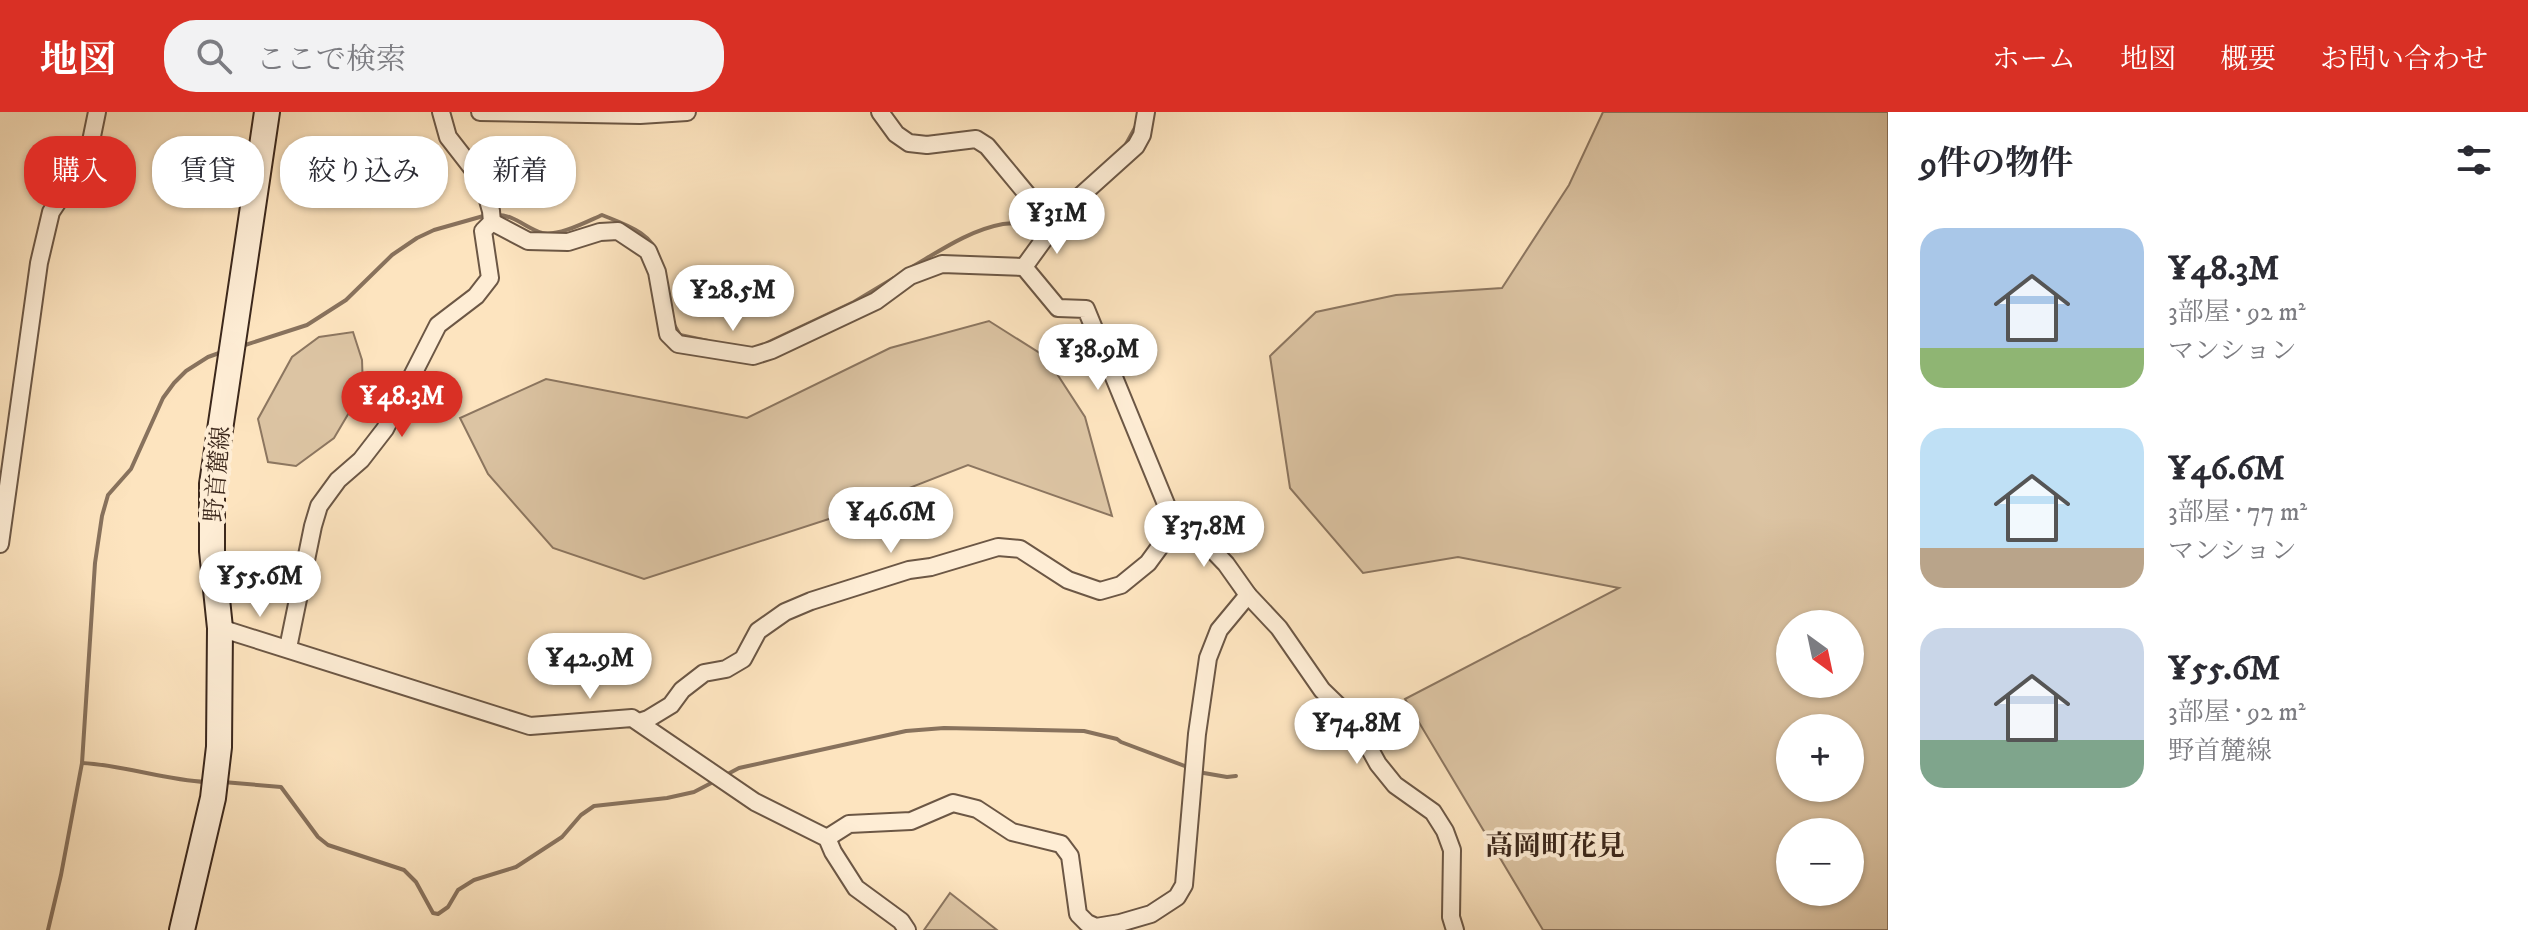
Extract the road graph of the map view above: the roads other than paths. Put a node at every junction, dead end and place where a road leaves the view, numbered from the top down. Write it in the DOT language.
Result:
graph roads {
  1 [pos="97,112"];
  2 [pos="267,112"];
  3 [pos="441,112"];
  4 [pos="480,112"];
  5 [pos="687,112"];
  6 [pos="880,112"];
  7 [pos="1146,112"];
  8 [pos="492,222"];
  9 [pos="1046,227"];
  10 [pos="1024,267"];
  11 [pos="1175,526"];
  12 [pos="0,544"];
  13 [pos="1248,595"];
  14 [pos="220,628"];
  15 [pos="288,648"];
  16 [pos="639,722"];
  17 [pos="827,838"];
  18 [pos="182,930"];
  19 [pos="907,930"];
  20 [pos="1455,930"];
  1 -- 12 [label="street"];
  2 -- 14 [label="main road, 野首麓線"];
  3 -- 8 [label="street"];
  4 -- 5 [label="street"];
  6 -- 9 [label="street"];
  7 -- 9 [label="street"];
  8 -- 10 [label="street"];
  8 -- 15 [label="street"];
  9 -- 10 [label="street"];
  10 -- 11 [label="street"];
  11 -- 13 [label="street"];
  11 -- 16 [label="street"];
  13 -- 17 [label="street"];
  13 -- 20 [label="street"];
  14 -- 15 [label="street"];
  14 -- 18 [label="main road, 野首麓線"];
  15 -- 16 [label="street"];
  16 -- 17 [label="street"];
  17 -- 19 [label="street"];
}
